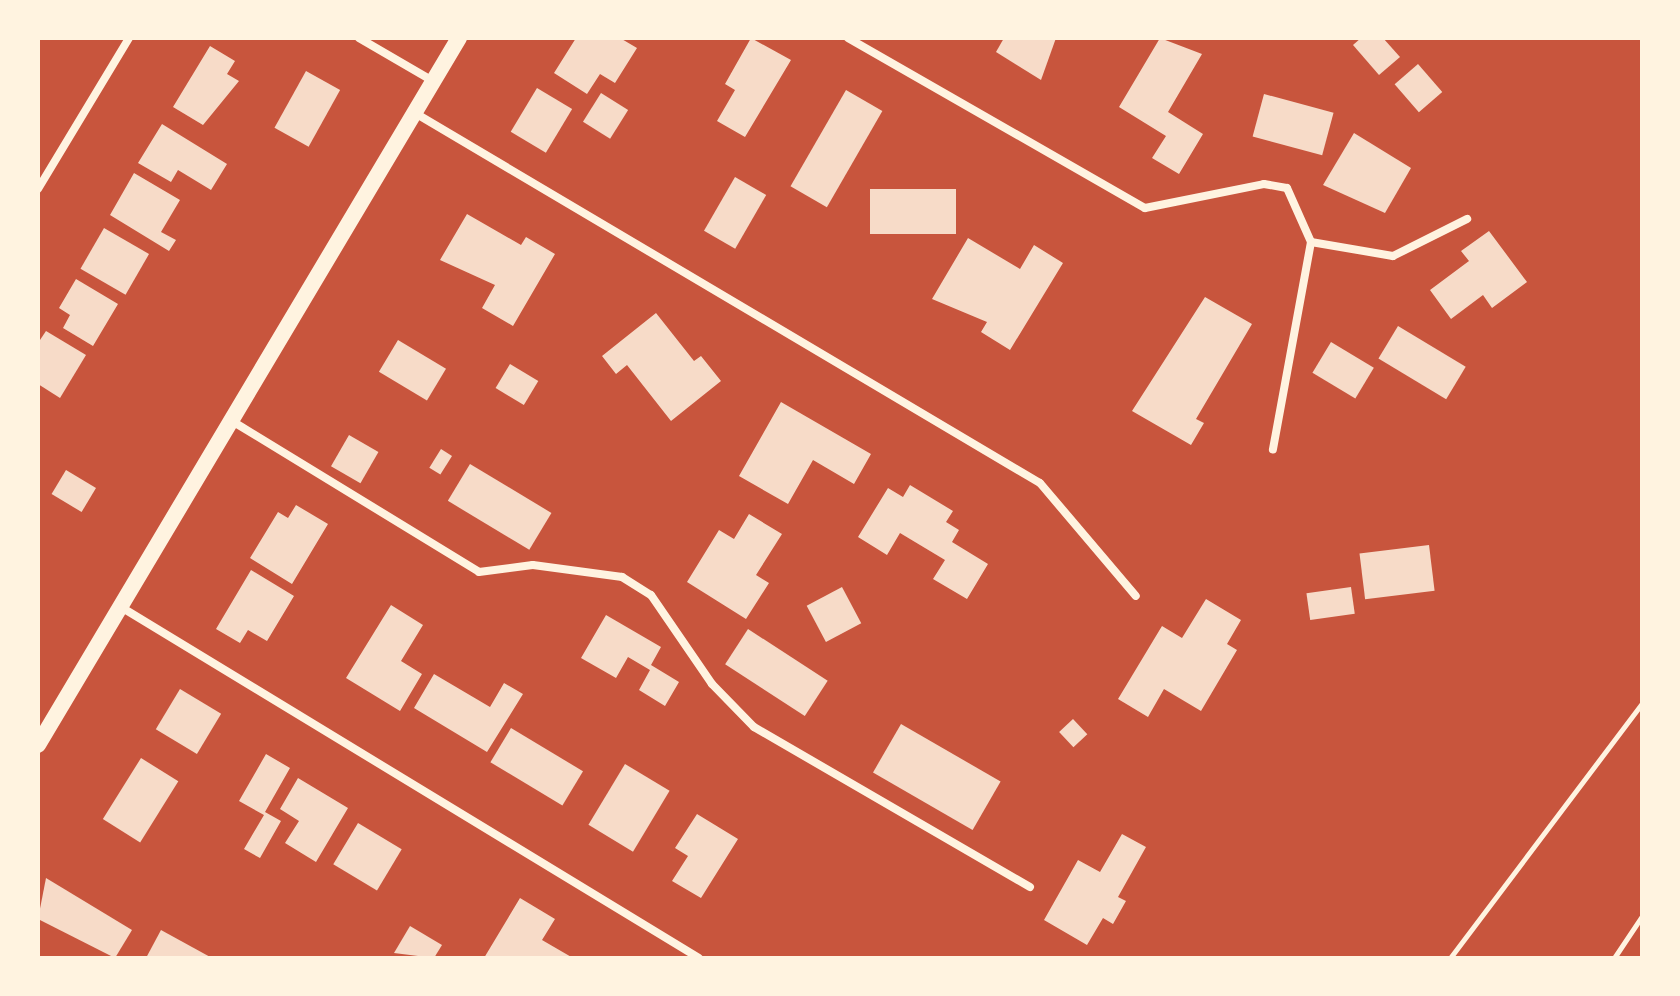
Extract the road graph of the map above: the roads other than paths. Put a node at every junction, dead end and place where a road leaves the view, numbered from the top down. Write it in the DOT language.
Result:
graph roads {
  1 [pos="129,38"];
  2 [pos="359,38"];
  3 [pos="459,38"];
  4 [pos="848,38"];
  5 [pos="433,81"];
  6 [pos="415,113"];
  7 [pos="38,189"];
  8 [pos="1467,219"];
  9 [pos="1311,242"];
  10 [pos="231,420"];
  11 [pos="1273,450"];
  12 [pos="1136,596"];
  13 [pos="120,606"];
  14 [pos="38,745"];
  15 [pos="1030,887"];
  16 [pos="699,958"];
  1 -- 7 [label="street"];
  2 -- 5 [label="street"];
  3 -- 5 [label="main road"];
  4 -- 9 [label="street"];
  5 -- 6 [label="main road"];
  6 -- 10 [label="main road"];
  6 -- 12 [label="street"];
  8 -- 9 [label="street"];
  9 -- 11 [label="street"];
  10 -- 13 [label="main road"];
  10 -- 15 [label="street"];
  13 -- 14 [label="main road"];
  13 -- 16 [label="street"];
}
